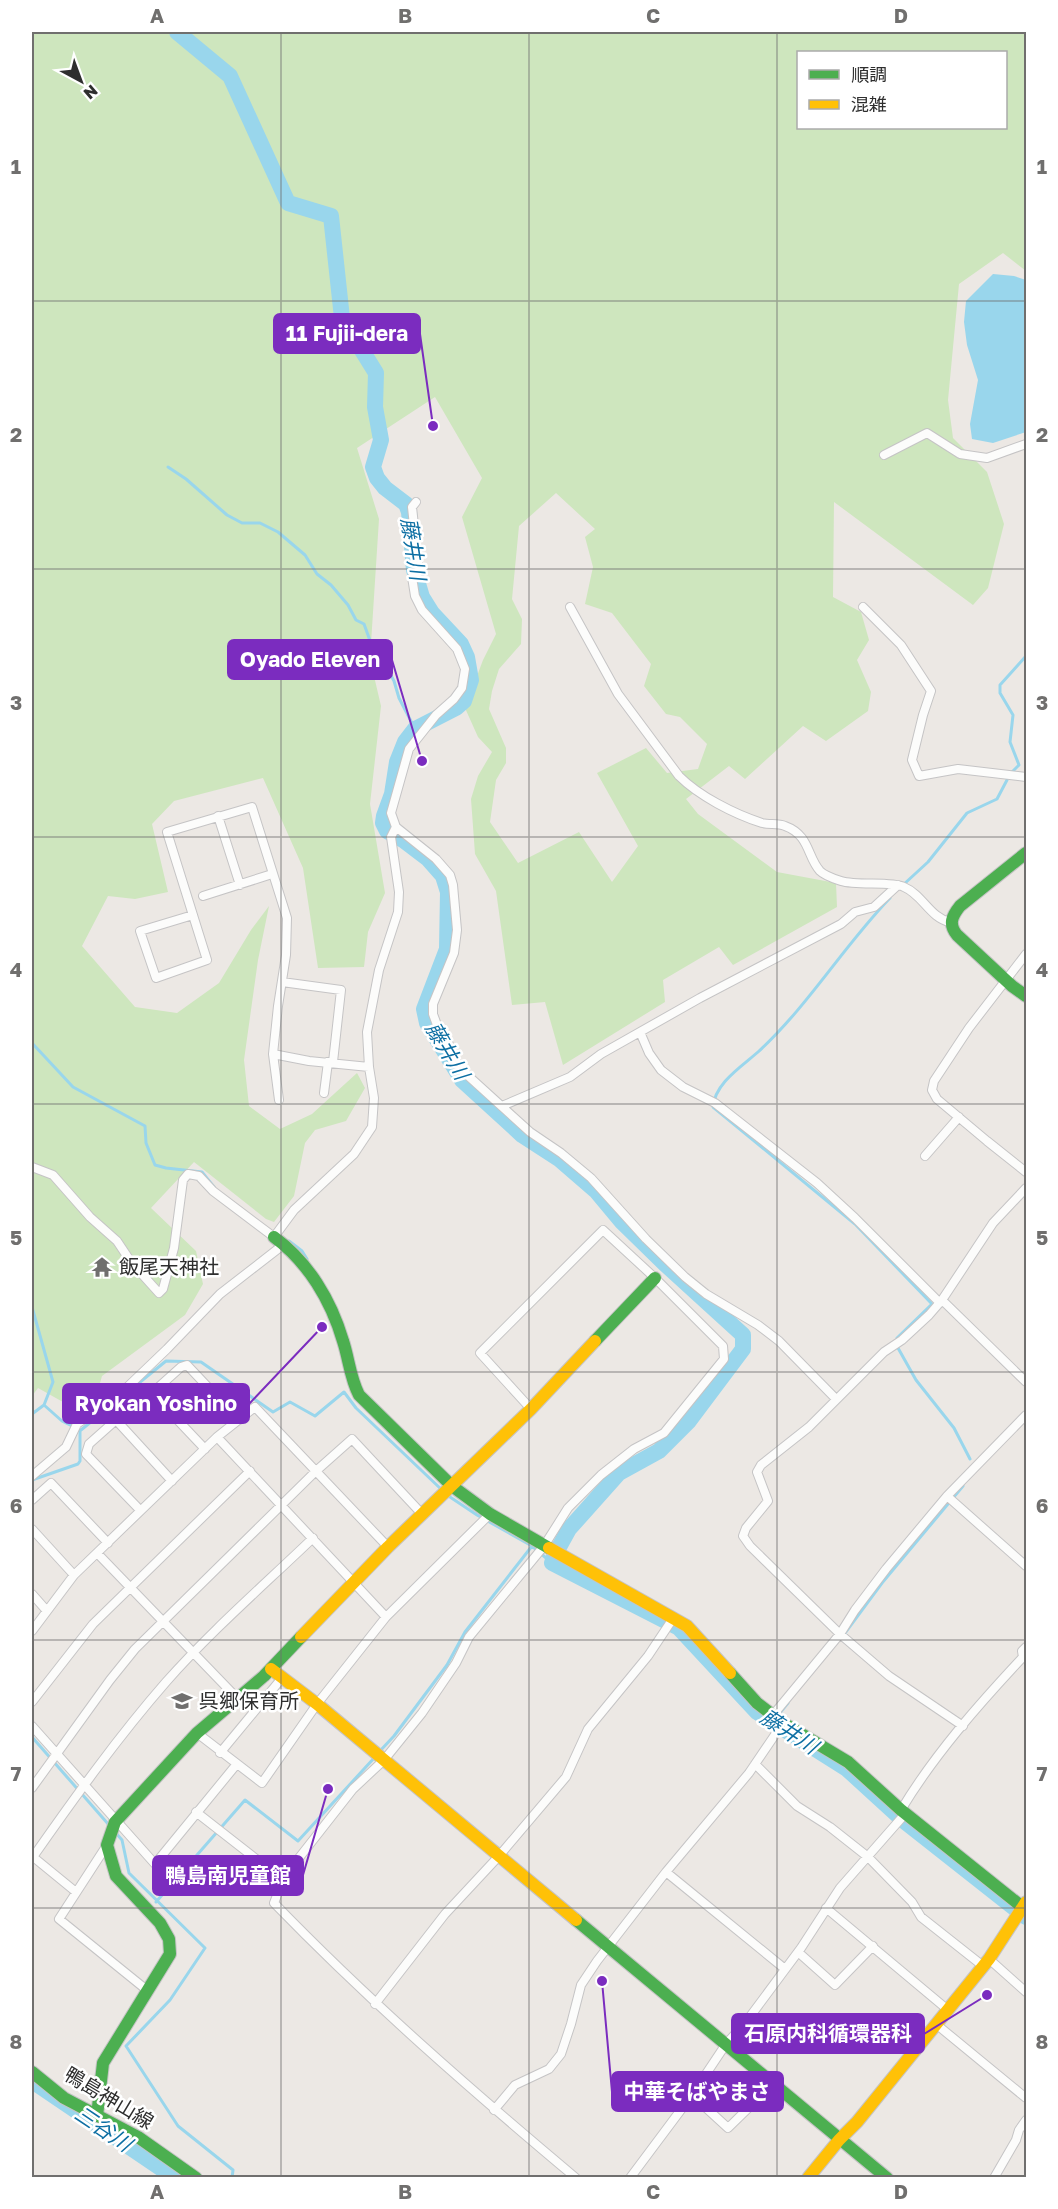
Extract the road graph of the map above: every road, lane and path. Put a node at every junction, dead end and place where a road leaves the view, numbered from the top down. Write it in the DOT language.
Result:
graph roads {
  1 [pos="1026,444"];
  2 [pos="884,455"];
  3 [pos="416,502"];
  4 [pos="570,607"];
  5 [pos="863,607"];
  6 [pos="1026,777"];
  7 [pos="218,816"];
  8 [pos="394,832"];
  9 [pos="1026,852"];
  10 [pos="269,875"];
  11 [pos="240,885"];
  12 [pos="900,886"];
  13 [pos="203,896"];
  14 [pos="193,915"];
  15 [pos="950,922"];
  16 [pos="1026,954"];
  17 [pos="1006,980"];
  18 [pos="282,982"];
  19 [pos="1026,996"];
  20 [pos="640,1032"];
  21 [pos="273,1054"];
  22 [pos="331,1062"];
  23 [pos="369,1067"];
  24 [pos="324,1093"];
  25 [pos="279,1101"];
  26 [pos="502,1106"];
  27 [pos="958,1117"];
  28 [pos="925,1156"];
  29 [pos="32,1167"];
  30 [pos="1026,1172"];
  31 [pos="1026,1188"];
  32 [pos="278,1241"];
  33 [pos="656,1278"];
  34 [pos="941,1301"];
  35 [pos="1026,1382"];
  36 [pos="836,1399"];
  37 [pos="531,1409"];
  38 [pos="1026,1414"];
  39 [pos="239,1420"];
  40 [pos="217,1437"];
  41 [pos="205,1449"];
  42 [pos="250,1471"];
  43 [pos="316,1471"];
  44 [pos="32,1476"];
  45 [pos="172,1481"];
  46 [pos="447,1491"];
  47 [pos="949,1498"];
  48 [pos="32,1500"];
  49 [pos="282,1504"];
  50 [pos="140,1509"];
  51 [pos="422,1514"];
  52 [pos="490,1514"];
  53 [pos="32,1529"];
  54 [pos="313,1538"];
  55 [pos="108,1543"];
  56 [pos="544,1546"];
  57 [pos="388,1547"];
  58 [pos="97,1553"];
  59 [pos="1026,1566"];
  60 [pos="74,1575"];
  61 [pos="354,1581"];
  62 [pos="130,1587"];
  63 [pos="32,1594"];
  64 [pos="47,1611"];
  65 [pos="386,1617"];
  66 [pos="672,1621"];
  67 [pos="163,1622"];
  68 [pos="32,1632"];
  69 [pos="842,1636"];
  70 [pos="1026,1647"];
  71 [pos="193,1653"];
  72 [pos="1025,1659"];
  73 [pos="271,1669"];
  74 [pos="282,1678"];
  75 [pos="237,1698"];
  76 [pos="32,1702"];
  77 [pos="317,1704"];
  78 [pos="773,1715"];
  79 [pos="32,1726"];
  80 [pos="781,1726"];
  81 [pos="963,1726"];
  82 [pos="197,1733"];
  83 [pos="220,1753"];
  84 [pos="56,1754"];
  85 [pos="378,1756"];
  86 [pos="755,1764"];
  87 [pos="236,1765"];
  88 [pos="84,1784"];
  89 [pos="32,1788"];
  90 [pos="196,1812"];
  91 [pos="902,1815"];
  92 [pos="116,1822"];
  93 [pos="109,1840"];
  94 [pos="32,1856"];
  95 [pos="500,1856"];
  96 [pos="868,1857"];
  97 [pos="666,1872"];
  98 [pos="283,1880"];
  99 [pos="76,1892"];
  100 [pos="826,1908"];
  101 [pos="1023,1909"];
  102 [pos="873,1946"];
  103 [pos="608,1948"];
  104 [pos="798,1952"];
  105 [pos="986,1962"];
  106 [pos="785,1969"];
  107 [pos="148,1991"];
  108 [pos="1026,1992"];
  109 [pos="375,2004"];
  110 [pos="948,2010"];
  111 [pos="936,2024"];
  112 [pos="726,2044"];
  113 [pos="32,2072"];
  114 [pos="773,2084"];
  115 [pos="1026,2085"];
  116 [pos="692,2095"];
  117 [pos="1023,2096"];
  118 [pos="494,2110"];
  119 [pos="97,2116"];
  120 [pos="1026,2120"];
  121 [pos="838,2140"];
  122 [pos="196,2178"];
  123 [pos="576,2178"];
  124 [pos="630,2178"];
  125 [pos="808,2178"];
  126 [pos="887,2178"];
  127 [pos="994,2178"];
  1 -- 2 [label="street"];
  3 -- 8 [label="street"];
  4 -- 12 [label="street"];
  5 -- 6 [label="street"];
  7 -- 11 [label="street"];
  7 -- 14 [label="street"];
  7 -- 18 [label="street"];
  8 -- 23 [label="street"];
  8 -- 26 [label="street"];
  9 -- 15 [label="street"];
  10 -- 11 [label="street"];
  11 -- 13 [label="street"];
  12 -- 15 [label="street"];
  12 -- 20 [label="street"];
  14 -- 14 [label="street"];
  15 -- 17 [label="street"];
  16 -- 17 [label="street"];
  17 -- 19 [label="street"];
  17 -- 27 [label="street"];
  18 -- 21 [label="street"];
  18 -- 22 [label="street"];
  20 -- 26 [label="street"];
  20 -- 34 [label="street"];
  21 -- 22 [label="street"];
  21 -- 25 [label="street"];
  22 -- 23 [label="street"];
  22 -- 24 [label="street"];
  23 -- 32 [label="street"];
  26 -- 36 [label="street"];
  27 -- 28 [label="street"];
  27 -- 30 [label="street"];
  29 -- 32 [label="street"];
  31 -- 34 [label="street"];
  32 -- 44 [label="street"];
  32 -- 46 [label="street"];
  33 -- 37 [label="street"];
  33 -- 37 [label="street"];
  33 -- 56 [label="street"];
  34 -- 35 [label="street"];
  34 -- 36 [label="street"];
  36 -- 69 [label="street"];
  37 -- 46 [label="street"];
  38 -- 47 [label="street"];
  39 -- 40 [label="street"];
  39 -- 41 [label="street"];
  39 -- 43 [label="street"];
  40 -- 41 [label="street"];
  40 -- 42 [label="street"];
  41 -- 45 [label="street"];
  42 -- 49 [label="street"];
  42 -- 62 [label="street"];
  43 -- 49 [label="street"];
  43 -- 51 [label="street"];
  43 -- 57 [label="street"];
  45 -- 50 [label="street"];
  45 -- 50 [label="street"];
  46 -- 51 [label="street"];
  46 -- 52 [label="street"];
  47 -- 59 [label="street"];
  47 -- 69 [label="street"];
  48 -- 55 [label="street"];
  49 -- 54 [label="street"];
  49 -- 67 [label="street"];
  50 -- 55 [label="street"];
  51 -- 57 [label="street"];
  52 -- 56 [label="street"];
  52 -- 65 [label="street"];
  53 -- 60 [label="street"];
  54 -- 61 [label="street"];
  54 -- 71 [label="street"];
  55 -- 58 [label="street"];
  56 -- 66 [label="street"];
  56 -- 85 [label="street"];
  57 -- 61 [label="street"];
  58 -- 60 [label="street"];
  58 -- 62 [label="street"];
  60 -- 64 [label="street"];
  61 -- 65 [label="street"];
  61 -- 73 [label="street"];
  62 -- 67 [label="street"];
  62 -- 76 [label="street"];
  63 -- 64 [label="street"];
  64 -- 68 [label="street"];
  65 -- 77 [label="street"];
  66 -- 78 [label="street"];
  66 -- 95 [label="street"];
  67 -- 71 [label="street"];
  67 -- 84 [label="street"];
  69 -- 78 [label="street"];
  69 -- 81 [label="street"];
  70 -- 72 [label="street"];
  71 -- 75 [label="street"];
  71 -- 88 [label="street"];
  72 -- 81 [label="street"];
  73 -- 74 [label="street"];
  73 -- 75 [label="street"];
  74 -- 77 [label="street"];
  74 -- 83 [label="street"];
  75 -- 82 [label="street"];
  77 -- 85 [label="street"];
  77 -- 87 [label="street"];
  78 -- 80 [label="street"];
  79 -- 84 [label="street"];
  80 -- 86 [label="street"];
  80 -- 91 [label="street"];
  81 -- 91 [label="street"];
  82 -- 83 [label="street"];
  82 -- 92 [label="street"];
  83 -- 87 [label="street"];
  84 -- 88 [label="street"];
  84 -- 89 [label="street"];
  85 -- 95 [label="street"];
  85 -- 98 [label="street"];
  86 -- 96 [label="street"];
  86 -- 97 [label="street"];
  87 -- 90 [label="street"];
  88 -- 92 [label="street"];
  88 -- 94 [label="street"];
  90 -- 92 [label="street"];
  90 -- 98 [label="street"];
  91 -- 96 [label="street"];
  91 -- 101 [label="street"];
  92 -- 93 [label="street"];
  93 -- 99 [label="street"];
  93 -- 107 [label="street"];
  94 -- 99 [label="street"];
  95 -- 103 [label="street"];
  95 -- 109 [label="street"];
  96 -- 100 [label="street"];
  96 -- 105 [label="street"];
  97 -- 103 [label="street"];
  97 -- 106 [label="street"];
  98 -- 109 [label="street"];
  99 -- 107 [label="street"];
  100 -- 102 [label="street"];
  100 -- 104 [label="street"];
  101 -- 105 [label="street"];
  102 -- 104 [label="street"];
  102 -- 110 [label="street"];
  103 -- 112 [label="street"];
  103 -- 118 [label="street"];
  104 -- 106 [label="street"];
  105 -- 108 [label="street"];
  105 -- 110 [label="street"];
  106 -- 112 [label="street"];
  107 -- 119 [label="street"];
  109 -- 118 [label="street"];
  110 -- 111 [label="street"];
  111 -- 117 [label="street"];
  111 -- 121 [label="street"];
  112 -- 114 [label="street"];
  112 -- 116 [label="street"];
  113 -- 119 [label="street, 鴨島神山線"];
  114 -- 116 [label="street"];
  114 -- 121 [label="street"];
  115 -- 117 [label="street"];
  116 -- 124 [label="street"];
  118 -- 123 [label="street"];
  119 -- 122 [label="street, 鴨島神山線"];
  120 -- 127 [label="street"];
  121 -- 125 [label="street"];
  121 -- 126 [label="street"];
}
